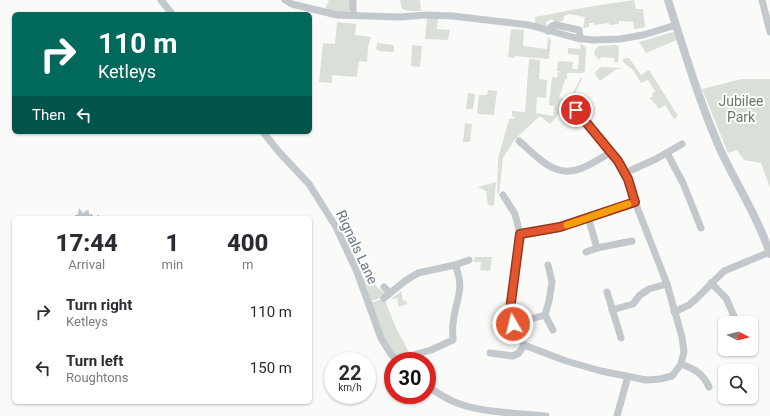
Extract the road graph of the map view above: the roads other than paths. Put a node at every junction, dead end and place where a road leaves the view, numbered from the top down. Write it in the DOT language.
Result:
graph roads {
  1 [pos="161,0"];
  2 [pos="285,0"];
  3 [pos="353,0"];
  4 [pos="668,0"];
  5 [pos="762,0"];
  6 [pos="170,12"];
  7 [pos="353,15"];
  8 [pos="676,25"];
  9 [pos="770,32"];
  10 [pos="576,110"];
  11 [pos="265,134"];
  12 [pos="519,141"];
  13 [pos="682,144"];
  14 [pos="611,152"];
  15 [pos="667,153"];
  16 [pos="625,173"];
  17 [pos="503,195"];
  18 [pos="635,202"];
  19 [pos="588,217"];
  20 [pos="701,228"];
  21 [pos="520,234"];
  22 [pos="632,241"];
  23 [pos="597,248"];
  24 [pos="586,252"];
  25 [pos="770,253"];
  26 [pos="469,260"];
  27 [pos="455,265"];
  28 [pos="548,265"];
  29 [pos="711,283"];
  30 [pos="667,284"];
  31 [pos="384,287"];
  32 [pos="607,292"];
  33 [pos="612,310"];
  34 [pos="674,312"];
  35 [pos="545,315"];
  36 [pos="734,316"];
  37 [pos="513,324"];
  38 [pos="553,330"];
  39 [pos="621,338"];
  40 [pos="524,345"];
  41 [pos="389,352"];
  42 [pos="423,352"];
  43 [pos="490,353"];
  44 [pos="681,364"];
  45 [pos="628,376"];
  46 [pos="709,387"];
  47 [pos="436,391"];
  48 [pos="546,416"];
  49 [pos="617,416"];
  1 -- 6 [label="street"];
  2 -- 7 [label="street"];
  3 -- 7 [label="street"];
  4 -- 8 [label="street"];
  5 -- 9 [label="street"];
  7 -- 8 [label="street"];
  8 -- 25 [label="street"];
  10 -- 14 [label="street"];
  11 -- 41 [label="street, Rignals Lane"];
  12 -- 14 [label="street"];
  13 -- 15 [label="street"];
  14 -- 16 [label="street"];
  15 -- 16 [label="street"];
  15 -- 20 [label="street"];
  16 -- 18 [label="street"];
  17 -- 21 [label="street"];
  18 -- 19 [label="street"];
  18 -- 30 [label="street"];
  19 -- 21 [label="street"];
  19 -- 23 [label="street"];
  21 -- 37 [label="street"];
  22 -- 23 [label="street"];
  23 -- 24 [label="street"];
  25 -- 29 [label="street"];
  26 -- 27 [label="street"];
  27 -- 31 [label="street"];
  27 -- 42 [label="street"];
  28 -- 35 [label="street"];
  29 -- 34 [label="street"];
  29 -- 36 [label="street"];
  30 -- 33 [label="street"];
  30 -- 34 [label="street"];
  32 -- 33 [label="street"];
  33 -- 39 [label="street"];
  34 -- 44 [label="street"];
  35 -- 37 [label="street"];
  35 -- 38 [label="street"];
  37 -- 40 [label="street"];
  40 -- 43 [label="street"];
  40 -- 45 [label="street"];
  44 -- 45 [label="street"];
  44 -- 46 [label="street"];
  45 -- 49 [label="street"];
  47 -- 48 [label="street"];
}
